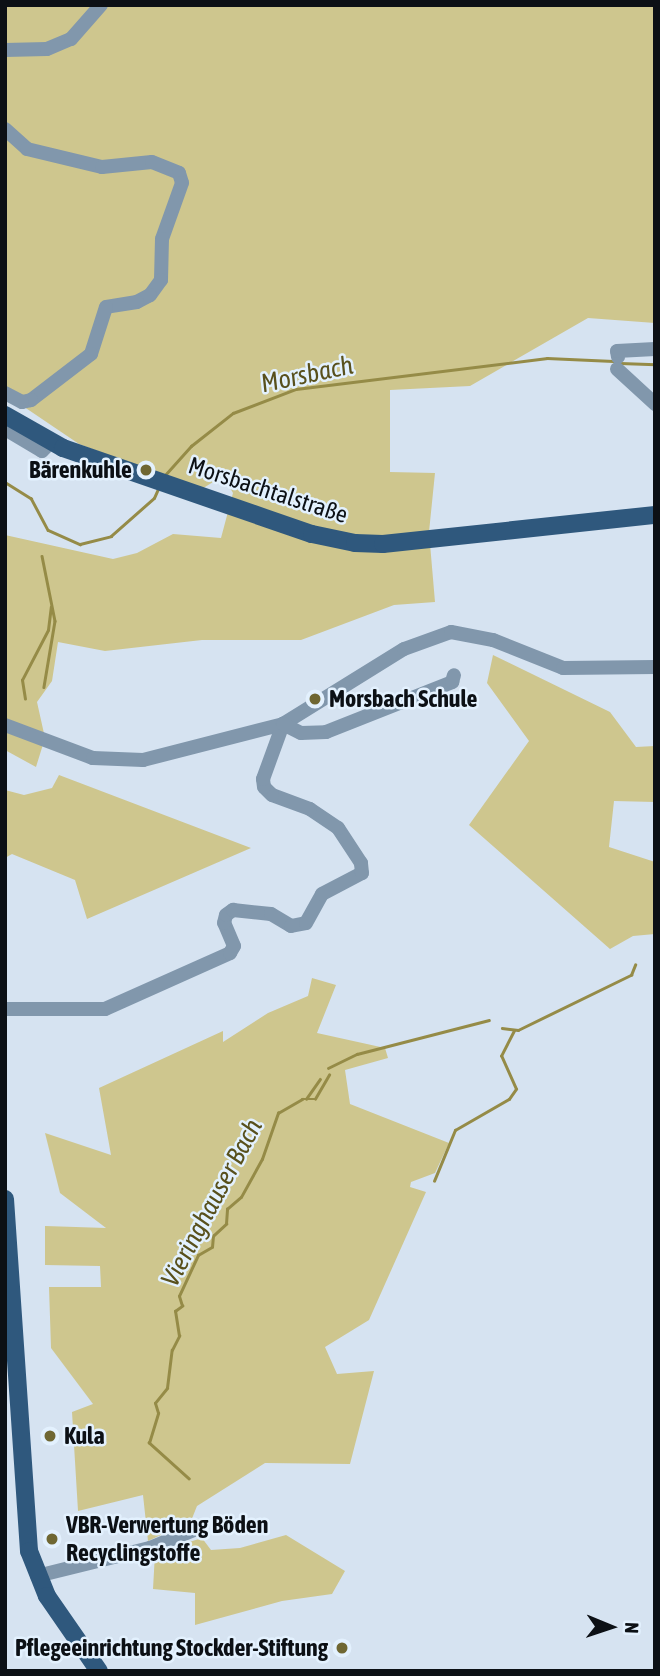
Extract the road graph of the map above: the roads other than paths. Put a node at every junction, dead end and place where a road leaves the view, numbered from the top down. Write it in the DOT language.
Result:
graph roads {
  1 [pos="101,5"];
  2 [pos="5,50"];
  3 [pos="5,129"];
  4 [pos="655,349"];
  5 [pos="5,393"];
  6 [pos="655,404"];
  7 [pos="5,415"];
  8 [pos="5,429"];
  9 [pos="51,442"];
  10 [pos="655,515"];
  11 [pos="655,667"];
  12 [pos="454,676"];
  13 [pos="283,724"];
  14 [pos="5,725"];
  15 [pos="5,1009"];
  16 [pos="5,1199"];
  17 [pos="197,1529"];
  18 [pos="37,1576"];
  19 [pos="99,1671"];
  1 -- 2 [label="street"];
  3 -- 5 [label="street"];
  4 -- 6 [label="street"];
  7 -- 9 [label="main road, Morsbachtalstraße"];
  8 -- 9 [label="street"];
  9 -- 10 [label="main road, Morsbachtalstraße"];
  11 -- 13 [label="street"];
  12 -- 13 [label="street"];
  13 -- 14 [label="street"];
  13 -- 15 [label="street"];
  16 -- 18 [label="main road"];
  17 -- 18 [label="street"];
  18 -- 19 [label="main road"];
}
